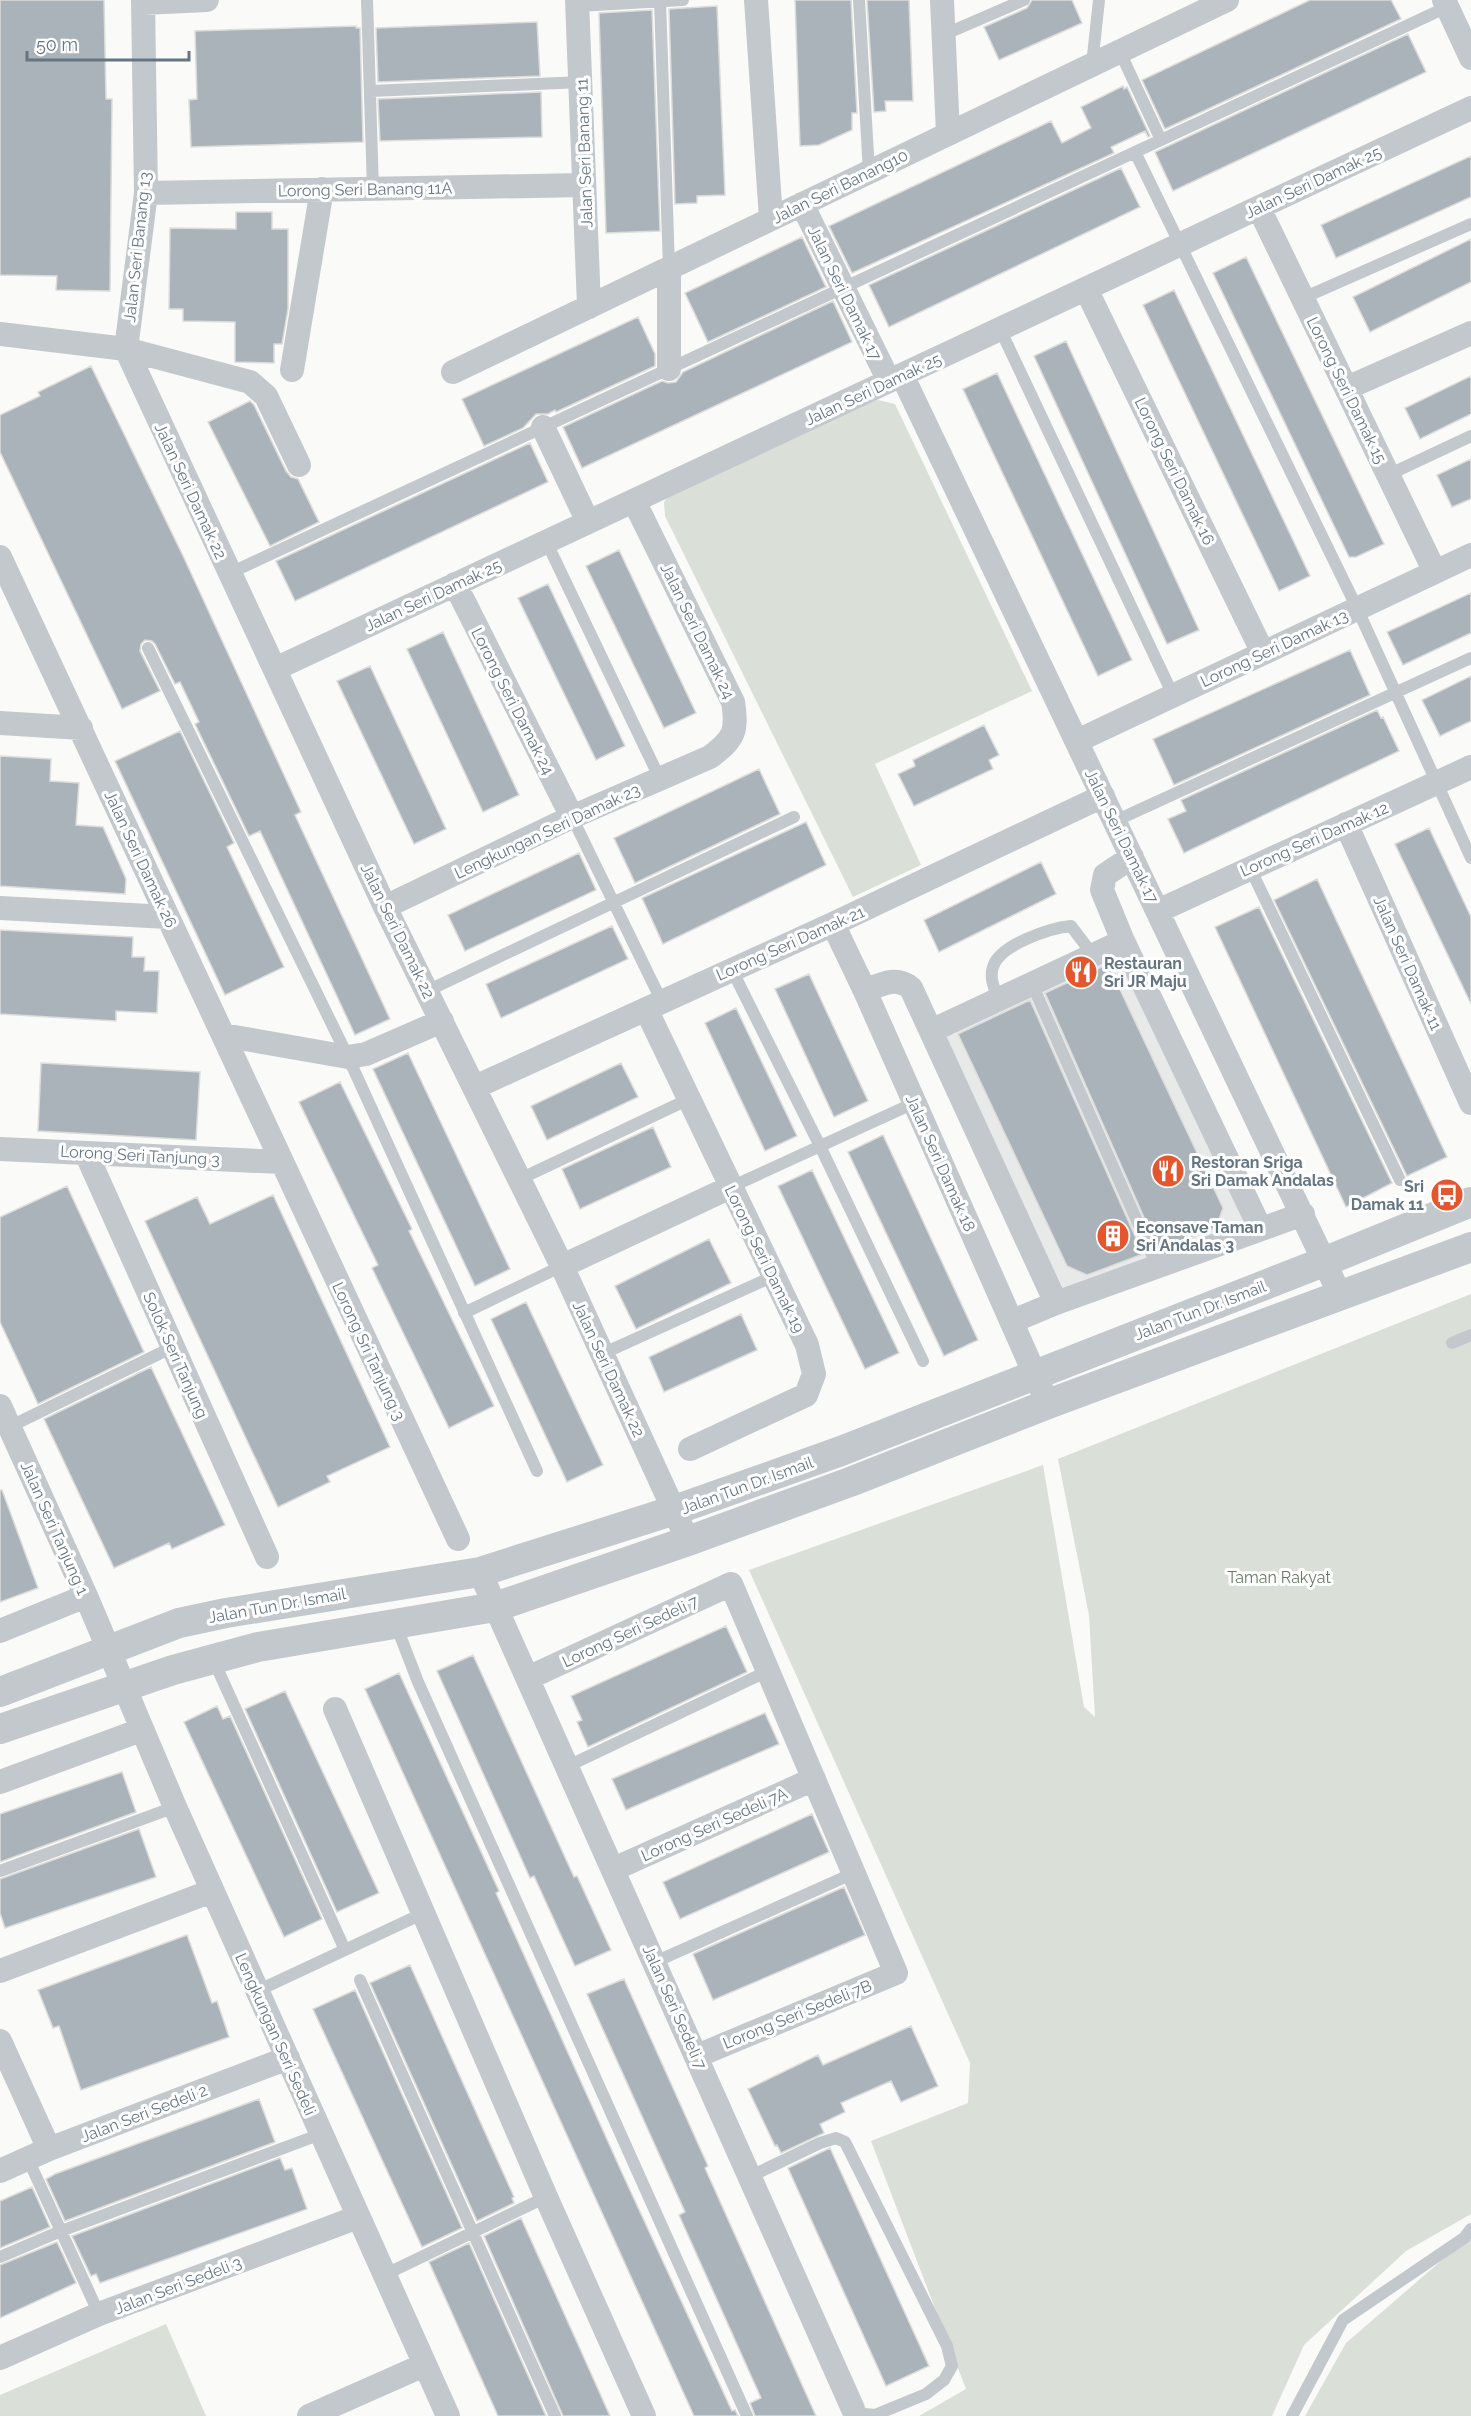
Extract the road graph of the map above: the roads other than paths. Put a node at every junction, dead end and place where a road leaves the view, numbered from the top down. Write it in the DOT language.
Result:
graph roads {
  1 [pos="207,0"];
  2 [pos="367,0"];
  3 [pos="683,0"];
  4 [pos="756,0"];
  5 [pos="859,0"];
  6 [pos="942,0"];
  7 [pos="1024,0"];
  8 [pos="1099,0"];
  9 [pos="1227,0"];
  10 [pos="660,1"];
  11 [pos="143,2"];
  12 [pos="577,3"];
  13 [pos="1445,3"];
  14 [pos="943,35"];
  15 [pos="1120,52"];
  16 [pos="1471,58"];
  17 [pos="1092,65"];
  18 [pos="582,82"];
  19 [pos="371,91"];
  20 [pos="1471,108"];
  21 [pos="948,134"];
  22 [pos="1161,140"];
  23 [pos="1135,152"];
  24 [pos="869,172"];
  25 [pos="584,185"];
  26 [pos="322,189"];
  27 [pos="373,189"];
  28 [pos="146,193"];
  29 [pos="802,204"];
  30 [pos="1259,208"];
  31 [pos="771,219"];
  32 [pos="1471,224"];
  33 [pos="1180,245"];
  34 [pos="669,268"];
  35 [pos="842,288"];
  36 [pos="1086,289"];
  37 [pos="1303,298"];
  38 [pos="589,307"];
  39 [pos="1000,329"];
  40 [pos="1471,333"];
  41 [pos="0,334"];
  42 [pos="126,349"];
  43 [pos="669,369"];
  44 [pos="292,370"];
  45 [pos="453,372"];
  46 [pos="895,378"];
  47 [pos="1347,388"];
  48 [pos="543,428"];
  49 [pos="1471,436"];
  50 [pos="299,465"];
  51 [pos="1388,475"];
  52 [pos="633,501"];
  53 [pos="588,522"];
  54 [pos="546,542"];
  55 [pos="1471,555"];
  56 [pos="0,557"];
  57 [pos="1435,572"];
  58 [pos="230,573"];
  59 [pos="455,584"];
  60 [pos="1357,608"];
  61 [pos="148,648"];
  62 [pos="1263,653"];
  63 [pos="1471,658"];
  64 [pos="275,669"];
  65 [pos="1396,694"];
  66 [pos="1173,695"];
  67 [pos="0,723"];
  68 [pos="81,728"];
  69 [pos="1077,741"];
  70 [pos="710,757"];
  71 [pos="1471,767"];
  72 [pos="660,779"];
  73 [pos="1437,784"];
  74 [pos="1103,796"];
  75 [pos="572,817"];
  76 [pos="794,817"];
  77 [pos="1115,821"];
  78 [pos="1346,824"];
  79 [pos="1132,857"];
  80 [pos="1471,858"];
  81 [pos="1250,868"];
  82 [pos="614,902"];
  83 [pos="385,907"];
  84 [pos="0,908"];
  85 [pos="1158,910"];
  86 [pos="168,917"];
  87 [pos="833,924"];
  88 [pos="1123,941"];
  89 [pos="1093,955"];
  90 [pos="731,968"];
  91 [pos="1032,984"];
  92 [pos="427,991"];
  93 [pos="866,991"];
  94 [pos="998,1000"];
  95 [pos="654,1005"];
  96 [pos="442,1021"];
  97 [pos="931,1031"];
  98 [pos="223,1035"];
  99 [pos="348,1057"];
  100 [pos="476,1087"];
  101 [pos="689,1099"];
  102 [pos="914,1103"];
  103 [pos="1471,1103"];
  104 [pos="820,1146"];
  105 [pos="0,1149"];
  106 [pos="86,1153"];
  107 [pos="280,1162"];
  108 [pos="520,1179"];
  109 [pos="1400,1180"];
  110 [pos="731,1187"];
  111 [pos="1471,1202"];
  112 [pos="1303,1214"];
  113 [pos="1260,1228"];
  114 [pos="1471,1247"];
  115 [pos="1326,1261"];
  116 [pos="562,1266"];
  117 [pos="1157,1266"];
  118 [pos="774,1276"];
  119 [pos="1341,1297"];
  120 [pos="1056,1303"];
  121 [pos="464,1313"];
  122 [pos="1012,1321"];
  123 [pos="1471,1335"];
  124 [pos="1452,1343"];
  125 [pos="173,1347"];
  126 [pos="602,1354"];
  127 [pos="923,1361"];
  128 [pos="1035,1375"];
  129 [pos="1048,1404"];
  130 [pos="3,1421"];
  131 [pos="690,1449"];
  132 [pos="537,1471"];
  133 [pos="675,1510"];
  134 [pos="458,1539"];
  135 [pos="688,1541"];
  136 [pos="267,1557"];
  137 [pos="480,1572"];
  138 [pos="86,1596"];
  139 [pos="495,1607"];
  140 [pos="396,1624"];
  141 [pos="0,1631"];
  142 [pos="108,1650"];
  143 [pos="213,1659"];
  144 [pos="768,1671"];
  145 [pos="528,1678"];
  146 [pos="122,1686"];
  147 [pos="0,1692"];
  148 [pos="335,1708"];
  149 [pos="0,1729"];
  150 [pos="141,1730"];
  151 [pos="568,1766"];
  152 [pos="814,1779"];
  153 [pos="0,1782"];
  154 [pos="175,1808"];
  155 [pos="614,1869"];
  156 [pos="0,1871"];
  157 [pos="854,1873"];
  158 [pos="212,1891"];
  159 [pos="424,1913"];
  160 [pos="345,1950"];
  161 [pos="655,1962"];
  162 [pos="0,1971"];
  163 [pos="360,1980"];
  164 [pos="257,1991"];
  165 [pos="0,2041"];
  166 [pos="697,2056"];
  167 [pos="288,2058"];
  168 [pos="321,2134"];
  169 [pos="39,2154"];
  170 [pos="0,2171"];
  171 [pos="751,2176"];
  172 [pos="546,2197"];
  173 [pos="358,2217"];
  174 [pos="1471,2229"];
  175 [pos="61,2231"];
  176 [pos="472,2232"];
  177 [pos="0,2257"];
  178 [pos="384,2275"];
  179 [pos="99,2314"];
  180 [pos="0,2358"];
  181 [pos="424,2365"];
  182 [pos="853,2409"];
  183 [pos="324,2413"];
  184 [pos="448,2416"];
  185 [pos="555,2416"];
  186 [pos="644,2416"];
  187 [pos="747,2416"];
  188 [pos="1292,2416"];
  1 -- 11 [label="street"];
  2 -- 19 [label="lane"];
  3 -- 10 [label="lane"];
  4 -- 31 [label="street"];
  5 -- 24 [label="lane"];
  6 -- 14 [label="street"];
  7 -- 14 [label="lane"];
  8 -- 17 [label="lane"];
  9 -- 15 [label="street, Jalan Seri Banang10"];
  10 -- 12 [label="lane"];
  10 -- 34 [label="lane"];
  11 -- 28 [label="street, Jalan Seri Banang 13"];
  12 -- 18 [label="street, Jalan Seri Banang 11"];
  13 -- 16 [label="street"];
  13 -- 22 [label="lane"];
  14 -- 21 [label="street"];
  15 -- 17 [label="street, Jalan Seri Banang10"];
  15 -- 22 [label="lane"];
  17 -- 21 [label="street, Jalan Seri Banang10"];
  18 -- 19 [label="lane"];
  18 -- 25 [label="street, Jalan Seri Banang 11"];
  19 -- 27 [label="lane"];
  20 -- 30 [label="street, Jalan Seri Damak 25"];
  21 -- 24 [label="street, Jalan Seri Banang10"];
  22 -- 23 [label="lane"];
  23 -- 33 [label="lane"];
  23 -- 35 [label="lane"];
  24 -- 29 [label="street, Jalan Seri Banang10"];
  25 -- 27 [label="street, Lorong Seri Banang 11A"];
  25 -- 38 [label="street, Jalan Seri Banang 11"];
  26 -- 27 [label="street, Lorong Seri Banang 11A"];
  26 -- 28 [label="street, Lorong Seri Banang 11A"];
  26 -- 44 [label="street"];
  28 -- 42 [label="street, Jalan Seri Banang 13"];
  29 -- 31 [label="street, Jalan Seri Banang10"];
  29 -- 35 [label="street, Jalan Seri Damak 17"];
  30 -- 33 [label="street, Jalan Seri Damak 25"];
  30 -- 37 [label="street, Lorong Seri Damak 15"];
  31 -- 34 [label="street, Jalan Seri Banang10"];
  32 -- 37 [label="lane"];
  33 -- 36 [label="street, Jalan Seri Damak 25"];
  33 -- 60 [label="lane"];
  34 -- 38 [label="street, Jalan Seri Banang10"];
  34 -- 43 [label="street"];
  35 -- 43 [label="lane"];
  35 -- 46 [label="street, Jalan Seri Damak 17"];
  36 -- 39 [label="street, Jalan Seri Damak 25"];
  36 -- 62 [label="street, Lorong Seri Damak 16"];
  37 -- 47 [label="street, Lorong Seri Damak 15"];
  38 -- 45 [label="street, Jalan Seri Banang10"];
  39 -- 46 [label="street, Jalan Seri Damak 25"];
  39 -- 66 [label="lane"];
  40 -- 47 [label="street"];
  41 -- 42 [label="street"];
  42 -- 50 [label="street"];
  42 -- 58 [label="street, Jalan Seri Damak 22"];
  43 -- 48 [label="lane"];
  46 -- 52 [label="street, Jalan Seri Damak 25"];
  46 -- 69 [label="street, Jalan Seri Damak 17"];
  47 -- 51 [label="street, Lorong Seri Damak 15"];
  48 -- 53 [label="street"];
  48 -- 58 [label="lane"];
  49 -- 51 [label="lane"];
  51 -- 57 [label="street, Lorong Seri Damak 15"];
  52 -- 53 [label="street, Jalan Seri Damak 25"];
  52 -- 70 [label="street, Jalan Seri Damak 24"];
  53 -- 54 [label="street, Jalan Seri Damak 25"];
  54 -- 59 [label="street, Jalan Seri Damak 25"];
  54 -- 72 [label="lane"];
  55 -- 57 [label="street, Lorong Seri Damak 13"];
  56 -- 68 [label="street, Jalan Seri Damak 26"];
  57 -- 60 [label="street, Lorong Seri Damak 13"];
  58 -- 64 [label="street, Jalan Seri Damak 22"];
  59 -- 64 [label="street, Jalan Seri Damak 25"];
  59 -- 75 [label="street, Lorong Seri Damak 24"];
  60 -- 62 [label="street, Lorong Seri Damak 13"];
  60 -- 65 [label="lane"];
  61 -- 99 [label="lane"];
  62 -- 66 [label="street, Lorong Seri Damak 13"];
  63 -- 65 [label="lane"];
  64 -- 83 [label="street, Jalan Seri Damak 22"];
  65 -- 73 [label="lane"];
  65 -- 77 [label="lane"];
  66 -- 69 [label="street, Lorong Seri Damak 13"];
  67 -- 68 [label="street"];
  68 -- 86 [label="street, Jalan Seri Damak 26"];
  69 -- 74 [label="street, Jalan Seri Damak 17"];
  70 -- 72 [label="street, Lengkungan Seri Damak 23"];
  71 -- 73 [label="street, Lorong Seri Damak 12"];
  72 -- 75 [label="street, Lengkungan Seri Damak 23"];
  73 -- 78 [label="street, Lorong Seri Damak 12"];
  73 -- 80 [label="lane"];
  74 -- 77 [label="street, Jalan Seri Damak 17"];
  74 -- 87 [label="street, Lorong Seri Damak 21"];
  75 -- 82 [label="lane"];
  75 -- 83 [label="street, Lengkungan Seri Damak 23"];
  76 -- 82 [label="lane"];
  77 -- 79 [label="street, Jalan Seri Damak 17"];
  78 -- 81 [label="street, Lorong Seri Damak 12"];
  78 -- 103 [label="street, Jalan Seri Damak 11"];
  79 -- 85 [label="street, Jalan Seri Damak 17"];
  79 -- 88 [label="street"];
  81 -- 85 [label="street, Lorong Seri Damak 12"];
  81 -- 109 [label="lane"];
  82 -- 92 [label="lane"];
  82 -- 95 [label="lane"];
  83 -- 92 [label="street, Jalan Seri Damak 22"];
  84 -- 86 [label="street"];
  85 -- 112 [label="street, Jalan Seri Damak 17"];
  86 -- 98 [label="street, Jalan Seri Damak 26"];
  87 -- 90 [label="street, Lorong Seri Damak 21"];
  87 -- 93 [label="street, Jalan Seri Damak 18"];
  88 -- 89 [label="street"];
  88 -- 113 [label="street"];
  89 -- 91 [label="street"];
  89 -- 94 [label="lane"];
  90 -- 95 [label="street, Lorong Seri Damak 21"];
  90 -- 104 [label="lane"];
  91 -- 94 [label="street"];
  91 -- 117 [label="lane"];
  92 -- 96 [label="street, Jalan Seri Damak 22"];
  93 -- 97 [label="street"];
  93 -- 102 [label="street, Jalan Seri Damak 18"];
  94 -- 97 [label="street"];
  95 -- 100 [label="street, Lorong Seri Damak 21"];
  95 -- 101 [label="street, Lorong Seri Damak 19"];
  96 -- 99 [label="street"];
  96 -- 100 [label="street, Jalan Seri Damak 22"];
  97 -- 120 [label="street"];
  98 -- 99 [label="street"];
  98 -- 107 [label="street, Jalan Seri Damak 26"];
  99 -- 121 [label="lane"];
  100 -- 108 [label="street, Jalan Seri Damak 22"];
  101 -- 108 [label="lane"];
  101 -- 110 [label="street, Lorong Seri Damak 19"];
  102 -- 104 [label="lane"];
  102 -- 122 [label="street, Jalan Seri Damak 18"];
  104 -- 110 [label="lane"];
  104 -- 127 [label="lane"];
  105 -- 106 [label="street, Lorong Seri Tanjung 3"];
  106 -- 107 [label="street, Lorong Seri Tanjung 3"];
  106 -- 125 [label="street, Solok Seri Tanjung"];
  107 -- 134 [label="street, Lorong Sri Tanjung 3"];
  108 -- 116 [label="street, Jalan Seri Damak 22"];
  110 -- 116 [label="street"];
  110 -- 118 [label="street, Lorong Seri Damak 19"];
  111 -- 115 [label="street, Jalan Tun Dr. Ismail"];
  112 -- 113 [label="street"];
  112 -- 115 [label="street, Jalan Seri Damak 17"];
  113 -- 117 [label="street"];
  114 -- 119 [label="street, Jalan Tun Dr. Ismail"];
  115 -- 119 [label="street, Jalan Seri Damak 17"];
  115 -- 128 [label="street, Jalan Tun Dr. Ismail"];
  116 -- 121 [label="lane"];
  116 -- 126 [label="street, Jalan Seri Damak 22"];
  117 -- 120 [label="street"];
  118 -- 126 [label="lane"];
  118 -- 131 [label="street, Lorong Seri Damak 19"];
  119 -- 129 [label="street, Jalan Tun Dr. Ismail"];
  120 -- 122 [label="street"];
  121 -- 132 [label="lane"];
  122 -- 128 [label="street, Jalan Seri Damak 18"];
  123 -- 124 [label="lane"];
  125 -- 130 [label="lane"];
  125 -- 136 [label="street, Solok Seri Tanjung"];
  126 -- 133 [label="street, Jalan Seri Damak 22"];
  128 -- 129 [label="street, Jalan Seri Damak 18"];
  128 -- 133 [label="street, Jalan Tun Dr. Ismail"];
  129 -- 135 [label="street, Jalan Tun Dr. Ismail"];
  130 -- 138 [label="street, Jalan Seri Tanjung 1"];
  133 -- 135 [label="street, Jalan Seri Damak 22"];
  133 -- 137 [label="street, Jalan Tun Dr. Ismail"];
  135 -- 139 [label="street, Jalan Tun Dr. Ismail"];
  137 -- 139 [label="street, Jalan Seri Sedeli 7"];
  137 -- 142 [label="street, Jalan Tun Dr. Ismail"];
  138 -- 141 [label="street"];
  138 -- 142 [label="street, Jalan Seri Tanjung 1"];
  139 -- 140 [label="street, Jalan Tun Dr. Ismail"];
  139 -- 145 [label="street, Jalan Seri Sedeli 7"];
  140 -- 143 [label="street, Jalan Tun Dr. Ismail"];
  140 -- 187 [label="lane"];
  142 -- 146 [label="street, Lengkungan Seri Sedeli"];
  142 -- 147 [label="street, Jalan Tun Dr. Ismail"];
  143 -- 146 [label="street, Jalan Tun Dr. Ismail"];
  143 -- 160 [label="lane"];
  144 -- 145 [label="street, Lorong Seri Sedeli 7"];
  144 -- 151 [label="lane"];
  144 -- 152 [label="street"];
  145 -- 151 [label="street, Jalan Seri Sedeli 7"];
  146 -- 149 [label="street, Jalan Tun Dr. Ismail"];
  146 -- 150 [label="street, Lengkungan Seri Sedeli"];
  148 -- 159 [label="street"];
  150 -- 153 [label="street"];
  150 -- 154 [label="street, Lengkungan Seri Sedeli"];
  151 -- 155 [label="street, Jalan Seri Sedeli 7"];
  152 -- 155 [label="street, Lorong Seri Sedeli 7A"];
  152 -- 157 [label="street"];
  154 -- 156 [label="lane"];
  154 -- 158 [label="street, Lengkungan Seri Sedeli"];
  155 -- 161 [label="street, Jalan Seri Sedeli 7"];
  157 -- 161 [label="lane"];
  157 -- 166 [label="street, Lorong Seri Sedeli 7B"];
  158 -- 162 [label="street"];
  158 -- 164 [label="street, Lengkungan Seri Sedeli"];
  159 -- 160 [label="lane"];
  159 -- 172 [label="street"];
  160 -- 164 [label="lane"];
  161 -- 166 [label="street, Jalan Seri Sedeli 7"];
  163 -- 176 [label="lane"];
  164 -- 167 [label="street, Lengkungan Seri Sedeli"];
  165 -- 169 [label="street"];
  166 -- 171 [label="street, Jalan Seri Sedeli 7"];
  167 -- 168 [label="street, Lengkungan Seri Sedeli"];
  167 -- 169 [label="street, Jalan Seri Sedeli 2"];
  168 -- 173 [label="street, Lengkungan Seri Sedeli"];
  168 -- 175 [label="lane"];
  169 -- 170 [label="street, Jalan Seri Sedeli 2"];
  169 -- 175 [label="lane"];
  171 -- 182 [label="street, Jalan Seri Sedeli 7"];
  171 -- 182 [label="lane"];
  172 -- 176 [label="lane"];
  172 -- 186 [label="street"];
  173 -- 178 [label="street, Lengkungan Seri Sedeli"];
  173 -- 179 [label="street, Jalan Seri Sedeli 3"];
  174 -- 188 [label="lane"];
  175 -- 177 [label="lane"];
  175 -- 179 [label="lane"];
  176 -- 178 [label="lane"];
  176 -- 185 [label="lane"];
  178 -- 181 [label="street, Lengkungan Seri Sedeli"];
  179 -- 180 [label="street, Jalan Seri Sedeli 3"];
  181 -- 183 [label="street"];
  181 -- 184 [label="street, Lengkungan Seri Sedeli"];
}
